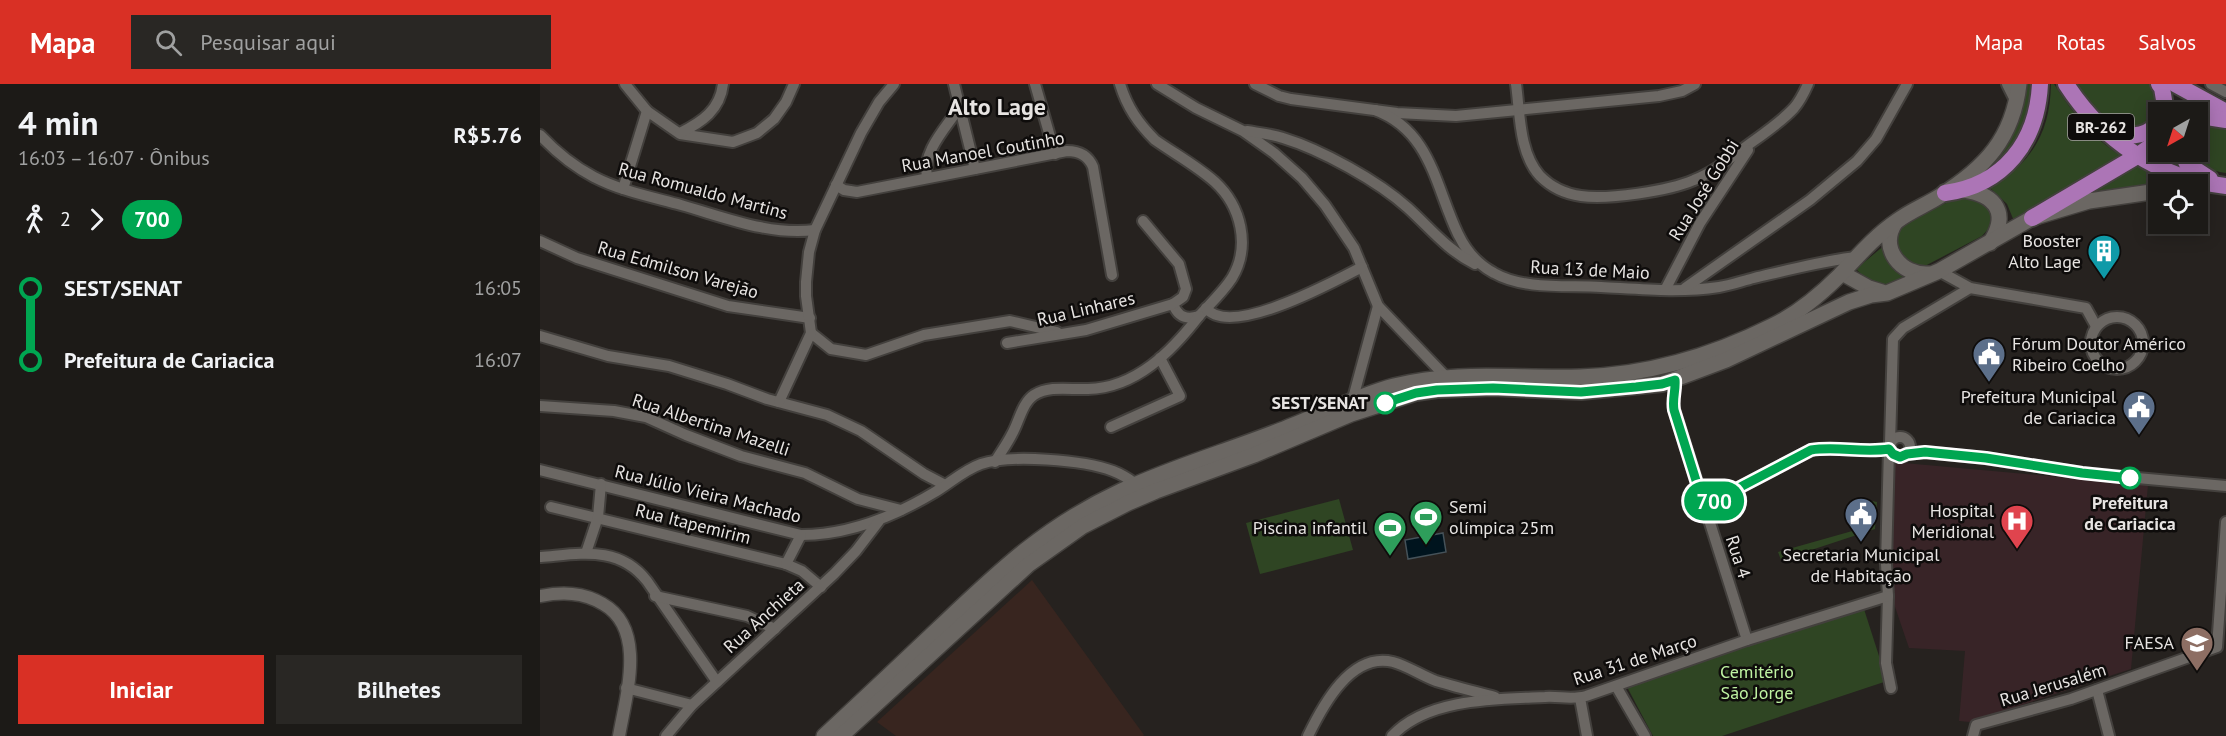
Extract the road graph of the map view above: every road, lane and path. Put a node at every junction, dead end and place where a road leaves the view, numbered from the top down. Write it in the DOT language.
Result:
graph roads {
  1 [pos="625,84"];
  2 [pos="723,84"];
  3 [pos="794,84"];
  4 [pos="894,84"];
  5 [pos="954,84"];
  6 [pos="1035,84"];
  7 [pos="1120,84"];
  8 [pos="1157,84"];
  9 [pos="1255,84"];
  10 [pos="1516,84"];
  11 [pos="1695,84"];
  12 [pos="1808,84"];
  13 [pos="1907,84"];
  14 [pos="2007,84"];
  15 [pos="2019,84"];
  16 [pos="2040,84"];
  17 [pos="2159,84"];
  18 [pos="2175,84"];
  19 [pos="2211,84"];
  20 [pos="2069,88"];
  21 [pos="2226,92"];
  22 [pos="2164,102"];
  23 [pos="2017,104"];
  24 [pos="959,108"];
  25 [pos="1375,110"];
  26 [pos="647,111"];
  27 [pos="1520,111"];
  28 [pos="2226,112"];
  29 [pos="2208,117"];
  30 [pos="2226,120"];
  31 [pos="1244,130"];
  32 [pos="2148,131"];
  33 [pos="680,134"];
  34 [pos="540,135"];
  35 [pos="1755,140"];
  36 [pos="2148,148"];
  37 [pos="1055,154"];
  38 [pos="2137,156"];
  39 [pos="2186,162"];
  40 [pos="975,169"];
  41 [pos="927,177"];
  42 [pos="836,185"];
  43 [pos="2224,186"];
  44 [pos="2208,188"];
  45 [pos="623,189"];
  46 [pos="1965,190"];
  47 [pos="2148,192"];
  48 [pos="1945,193"];
  49 [pos="2032,218"];
  50 [pos="1897,220"];
  51 [pos="1143,221"];
  52 [pos="815,230"];
  53 [pos="540,242"];
  54 [pos="1990,243"];
  55 [pos="1856,257"];
  56 [pos="1362,267"];
  57 [pos="1939,271"];
  58 [pos="1842,273"];
  59 [pos="1494,274"];
  60 [pos="1112,275"];
  61 [pos="1970,288"];
  62 [pos="1682,289"];
  63 [pos="1665,290"];
  64 [pos="1887,293"];
  65 [pos="1173,304"];
  66 [pos="1378,306"];
  67 [pos="1202,312"];
  68 [pos="810,318"];
  69 [pos="2096,326"];
  70 [pos="811,333"];
  71 [pos="1063,334"];
  72 [pos="540,336"];
  73 [pos="1006,343"];
  74 [pos="1710,351"];
  75 [pos="1160,358"];
  76 [pos="1446,377"];
  77 [pos="1675,380"];
  78 [pos="779,402"];
  79 [pos="1353,402"];
  80 [pos="540,405"];
  81 [pos="1890,425"];
  82 [pos="1111,427"];
  83 [pos="1905,438"];
  84 [pos="1890,446"];
  85 [pos="1925,452"];
  86 [pos="1907,454"];
  87 [pos="995,462"];
  88 [pos="540,470"];
  89 [pos="601,484"];
  90 [pos="1136,484"];
  91 [pos="945,485"];
  92 [pos="2226,486"];
  93 [pos="1704,506"];
  94 [pos="551,507"];
  95 [pos="901,510"];
  96 [pos="598,517"];
  97 [pos="882,519"];
  98 [pos="2226,522"];
  99 [pos="801,535"];
  100 [pos="586,553"];
  101 [pos="541,557"];
  102 [pos="786,564"];
  103 [pos="821,587"];
  104 [pos="540,596"];
  105 [pos="655,596"];
  106 [pos="1888,596"];
  107 [pos="775,629"];
  108 [pos="1747,640"];
  109 [pos="717,682"];
  110 [pos="1616,686"];
  111 [pos="626,688"];
  112 [pos="1891,688"];
  113 [pos="2097,690"];
  114 [pos="1580,698"];
  115 [pos="1501,699"];
  116 [pos="692,705"];
  117 [pos="619,736"];
  118 [pos="666,736"];
  119 [pos="824,736"];
  120 [pos="841,736"];
  121 [pos="1308,736"];
  122 [pos="1392,736"];
  123 [pos="1587,736"];
  124 [pos="1646,736"];
  125 [pos="1973,736"];
  126 [pos="2109,736"];
  1 -- 26 [label="street"];
  2 -- 33 [label="street"];
  3 -- 33 [label="street"];
  4 -- 42 [label="street"];
  5 -- 24 [label="street"];
  6 -- 37 [label="street"];
  7 -- 67 [label="street"];
  8 -- 31 [label="street"];
  9 -- 25 [label="street"];
  10 -- 27 [label="street"];
  11 -- 27 [label="street"];
  12 -- 35 [label="street"];
  13 -- 62 [label="street"];
  14 -- 23 [label="street"];
  15 -- 23 [label="main road"];
  16 -- 46 [label="main road"];
  17 -- 22 [label="main road"];
  18 -- 28 [label="main road"];
  19 -- 21 [label="street"];
  20 -- 32 [label="main road"];
  20 -- 38 [label="main road, BR-262"];
  23 -- 48 [label="main road"];
  24 -- 40 [label="street"];
  24 -- 41 [label="street"];
  25 -- 27 [label="street"];
  25 -- 59 [label="street, Rua 13 de Maio"];
  26 -- 33 [label="street"];
  26 -- 45 [label="street"];
  27 -- 35 [label="street"];
  29 -- 30 [label="main road"];
  31 -- 56 [label="street"];
  31 -- 59 [label="street"];
  34 -- 45 [label="street, Rua Romualdo Martins"];
  35 -- 63 [label="street, Rua José Gobbi"];
  36 -- 38 [label="main road"];
  37 -- 40 [label="street, Rua Manoel Coutinho"];
  37 -- 60 [label="street, Rua Manoel Coutinho"];
  38 -- 43 [label="main road, BR-262"];
  38 -- 49 [label="main road"];
  39 -- 43 [label="main road"];
  40 -- 41 [label="street, Rua Manoel Coutinho"];
  41 -- 42 [label="street, Rua Manoel Coutinho"];
  42 -- 52 [label="street"];
  43 -- 44 [label="main road"];
  45 -- 52 [label="street, Rua Romualdo Martins"];
  46 -- 48 [label="main road"];
  46 -- 54 [label="main road"];
  47 -- 49 [label="main road"];
  48 -- 50 [label="main road"];
  49 -- 54 [label="main road"];
  50 -- 55 [label="main road"];
  50 -- 57 [label="main road"];
  51 -- 65 [label="street"];
  52 -- 68 [label="street"];
  53 -- 68 [label="street, Rua Edmilson Varejão"];
  54 -- 57 [label="main road"];
  55 -- 58 [label="main road"];
  55 -- 62 [label="street, Rua 13 de Maio"];
  56 -- 66 [label="street"];
  56 -- 67 [label="street"];
  57 -- 61 [label="street"];
  57 -- 64 [label="main road"];
  58 -- 64 [label="main road"];
  58 -- 74 [label="main road"];
  59 -- 63 [label="street, Rua 13 de Maio"];
  61 -- 69 [label="street"];
  61 -- 81 [label="street"];
  62 -- 63 [label="street, Rua 13 de Maio"];
  64 -- 77 [label="main road"];
  65 -- 67 [label="street"];
  65 -- 71 [label="street, Rua Linhares"];
  66 -- 76 [label="street"];
  66 -- 79 [label="street"];
  67 -- 75 [label="street"];
  68 -- 70 [label="street"];
  69 -- 69 [label="street"];
  70 -- 71 [label="street"];
  70 -- 78 [label="street"];
  71 -- 73 [label="street, Rua Linhares"];
  72 -- 78 [label="street"];
  74 -- 76 [label="main road"];
  74 -- 77 [label="main road"];
  75 -- 82 [label="street"];
  75 -- 87 [label="street"];
  76 -- 79 [label="main road"];
  77 -- 93 [label="street, Rua 4"];
  77 -- 120 [label="main road"];
  78 -- 91 [label="street"];
  79 -- 90 [label="main road"];
  80 -- 95 [label="street, Rua Albertina Mazelli"];
  81 -- 83 [label="street"];
  81 -- 84 [label="street"];
  83 -- 84 [label="street"];
  83 -- 85 [label="street"];
  83 -- 86 [label="street"];
  84 -- 86 [label="street"];
  84 -- 93 [label="street"];
  84 -- 106 [label="street"];
  85 -- 86 [label="street"];
  85 -- 92 [label="street"];
  87 -- 90 [label="street, Rua Júlio Vieira Machado"];
  87 -- 91 [label="street, Rua Júlio Vieira Machado"];
  88 -- 89 [label="street, Rua Júlio Vieira Machado"];
  89 -- 96 [label="street"];
  89 -- 99 [label="street, Rua Júlio Vieira Machado"];
  90 -- 119 [label="main road"];
  91 -- 95 [label="street, Rua Júlio Vieira Machado"];
  93 -- 108 [label="street, Rua 4"];
  94 -- 96 [label="street, Rua Itapemirim"];
  95 -- 97 [label="street, Rua Júlio Vieira Machado"];
  96 -- 100 [label="street"];
  96 -- 102 [label="street, Rua Itapemirim"];
  97 -- 99 [label="street, Rua Júlio Vieira Machado"];
  97 -- 103 [label="street, Rua Anchieta"];
  98 -- 113 [label="street, Rua Jerusalém"];
  99 -- 102 [label="street"];
  100 -- 101 [label="street"];
  100 -- 105 [label="street"];
  102 -- 103 [label="street, Rua Itapemirim"];
  103 -- 107 [label="street, Rua Anchieta"];
  104 -- 111 [label="street"];
  105 -- 107 [label="street"];
  105 -- 109 [label="street"];
  106 -- 108 [label="street, Rua 31 de Março"];
  106 -- 112 [label="street"];
  107 -- 109 [label="street, Rua Anchieta"];
  108 -- 110 [label="street, Rua 31 de Março"];
  109 -- 116 [label="street, Rua Anchieta"];
  110 -- 114 [label="street, Rua 31 de Março"];
  110 -- 124 [label="street"];
  111 -- 116 [label="street"];
  111 -- 117 [label="street"];
  113 -- 125 [label="street, Rua Jerusalém"];
  113 -- 126 [label="street"];
  114 -- 115 [label="street, Rua 31 de Março"];
  114 -- 123 [label="street"];
  115 -- 121 [label="street"];
  115 -- 122 [label="street, Rua 31 de Março"];
  116 -- 118 [label="street, Rua Anchieta"];
}
